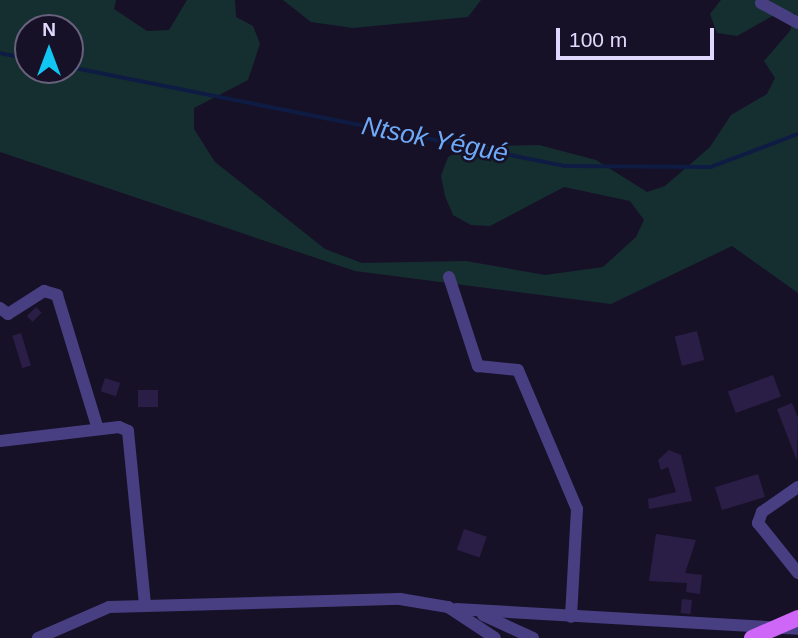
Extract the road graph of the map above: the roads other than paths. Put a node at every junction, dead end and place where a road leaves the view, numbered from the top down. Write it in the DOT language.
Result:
graph roads {
  1 [pos="761,3"];
  2 [pos="798,23"];
  3 [pos="449,277"];
  4 [pos="0,308"];
  5 [pos="98,429"];
  6 [pos="0,442"];
  7 [pos="798,487"];
  8 [pos="798,573"];
  9 [pos="145,604"];
  10 [pos="448,607"];
  11 [pos="477,612"];
  12 [pos="570,617"];
  13 [pos="797,625"];
  14 [pos="774,633"];
  15 [pos="38,638"];
  16 [pos="495,638"];
  17 [pos="533,638"];
  18 [pos="752,638"];
  1 -- 2 [label="street"];
  3 -- 12 [label="street"];
  4 -- 5 [label="street"];
  5 -- 6 [label="street"];
  5 -- 9 [label="street"];
  7 -- 8 [label="street"];
  9 -- 10 [label="street"];
  9 -- 15 [label="street"];
  10 -- 11 [label="street"];
  10 -- 16 [label="street"];
  11 -- 12 [label="street"];
  11 -- 17 [label="street"];
  12 -- 14 [label="street"];
  13 -- 14 [label="main road"];
  14 -- 18 [label="main road"];
}
